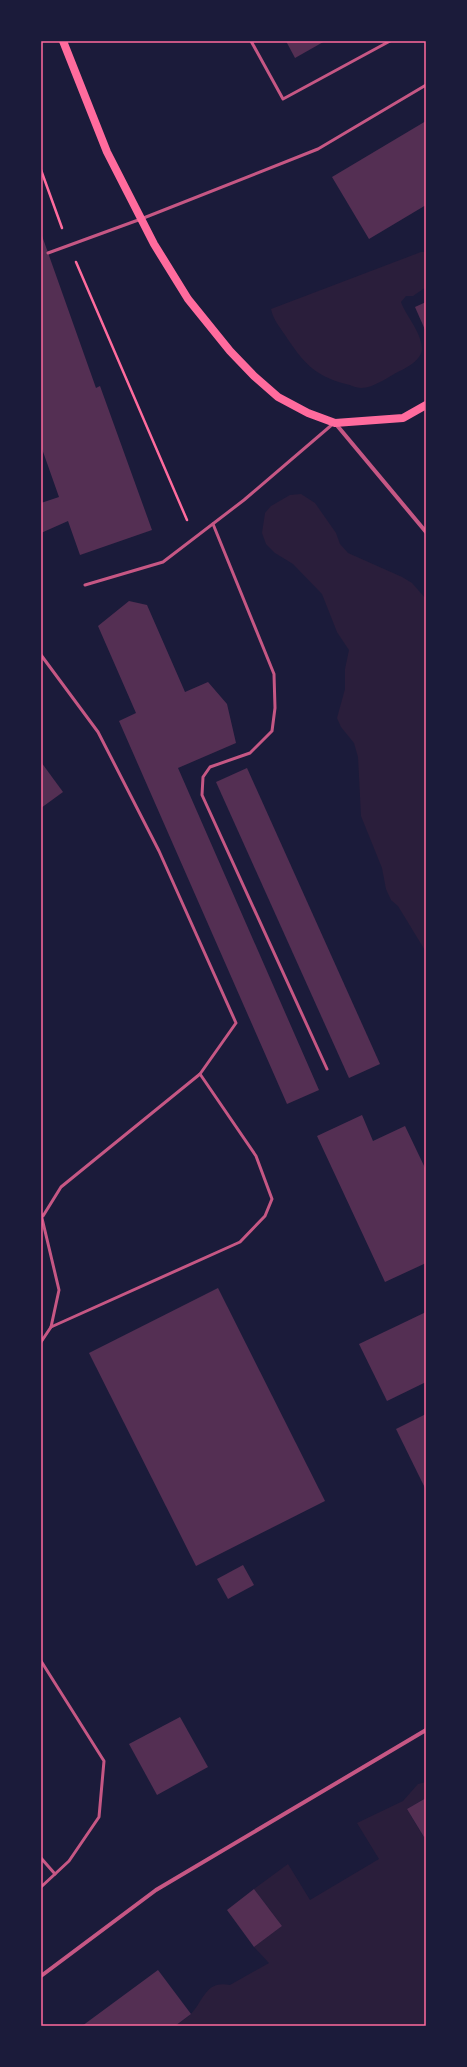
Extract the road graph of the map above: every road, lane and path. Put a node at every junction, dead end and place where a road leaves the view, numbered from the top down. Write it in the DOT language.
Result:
graph roads {
  1 [pos="64,41"];
  2 [pos="251,41"];
  3 [pos="390,41"];
  4 [pos="426,84"];
  5 [pos="41,170"];
  6 [pos="141,219"];
  7 [pos="68,245"];
  8 [pos="48,253"];
  9 [pos="426,405"];
  10 [pos="335,423"];
  11 [pos="213,524"];
  12 [pos="426,532"];
  13 [pos="194,538"];
  14 [pos="85,585"];
  15 [pos="41,655"];
  16 [pos="328,1068"];
  17 [pos="200,1074"];
  18 [pos="42,1215"];
  19 [pos="51,1327"];
  20 [pos="41,1342"];
  21 [pos="41,1661"];
  22 [pos="426,1730"];
  23 [pos="41,1858"];
  24 [pos="55,1874"];
  25 [pos="41,1887"];
  26 [pos="41,1976"];
  1 -- 6 [label="main road"];
  2 -- 3 [label="lane"];
  4 -- 6 [label="lane"];
  5 -- 7 [label="path"];
  6 -- 7 [label="lane"];
  6 -- 10 [label="main road"];
  7 -- 8 [label="lane"];
  7 -- 13 [label="path"];
  9 -- 10 [label="main road"];
  10 -- 11 [label="lane"];
  10 -- 12 [label="street"];
  11 -- 13 [label="lane"];
  11 -- 16 [label="lane"];
  13 -- 14 [label="lane"];
  15 -- 17 [label="lane"];
  17 -- 18 [label="lane"];
  17 -- 19 [label="lane"];
  18 -- 19 [label="lane"];
  19 -- 20 [label="lane"];
  21 -- 24 [label="lane"];
  22 -- 26 [label="street"];
  23 -- 24 [label="lane"];
  24 -- 25 [label="lane"];
}
